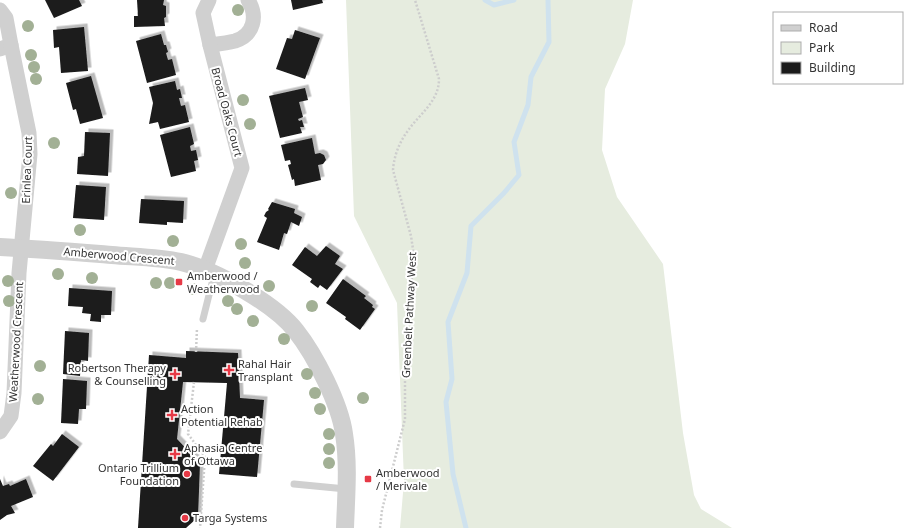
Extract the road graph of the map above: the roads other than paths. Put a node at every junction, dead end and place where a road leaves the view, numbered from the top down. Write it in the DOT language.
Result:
graph roads {
  1 [pos="209,0"];
  2 [pos="248,0"];
  3 [pos="0,10"];
  4 [pos="210,45"];
  5 [pos="5,47"];
  6 [pos="0,247"];
  7 [pos="22,248"];
  8 [pos="210,271"];
  9 [pos="203,319"];
  10 [pos="0,432"];
  11 [pos="294,484"];
  12 [pos="346,490"];
  13 [pos="345,528"];
  1 -- 4 [label="street, Broad Oaks Court"];
  2 -- 4 [label="street"];
  3 -- 5 [label="street, Erinlea Court"];
  4 -- 8 [label="street, Broad Oaks Court"];
  5 -- 7 [label="street, Erinlea Court"];
  6 -- 7 [label="street, Amberwood Crescent"];
  7 -- 8 [label="street, Amberwood Crescent"];
  7 -- 10 [label="street, Weatherwood Crescent"];
  8 -- 9 [label="lane"];
  8 -- 12 [label="street, Amberwood Crescent"];
  11 -- 12 [label="lane"];
  12 -- 13 [label="street, Amberwood Crescent"];
}
